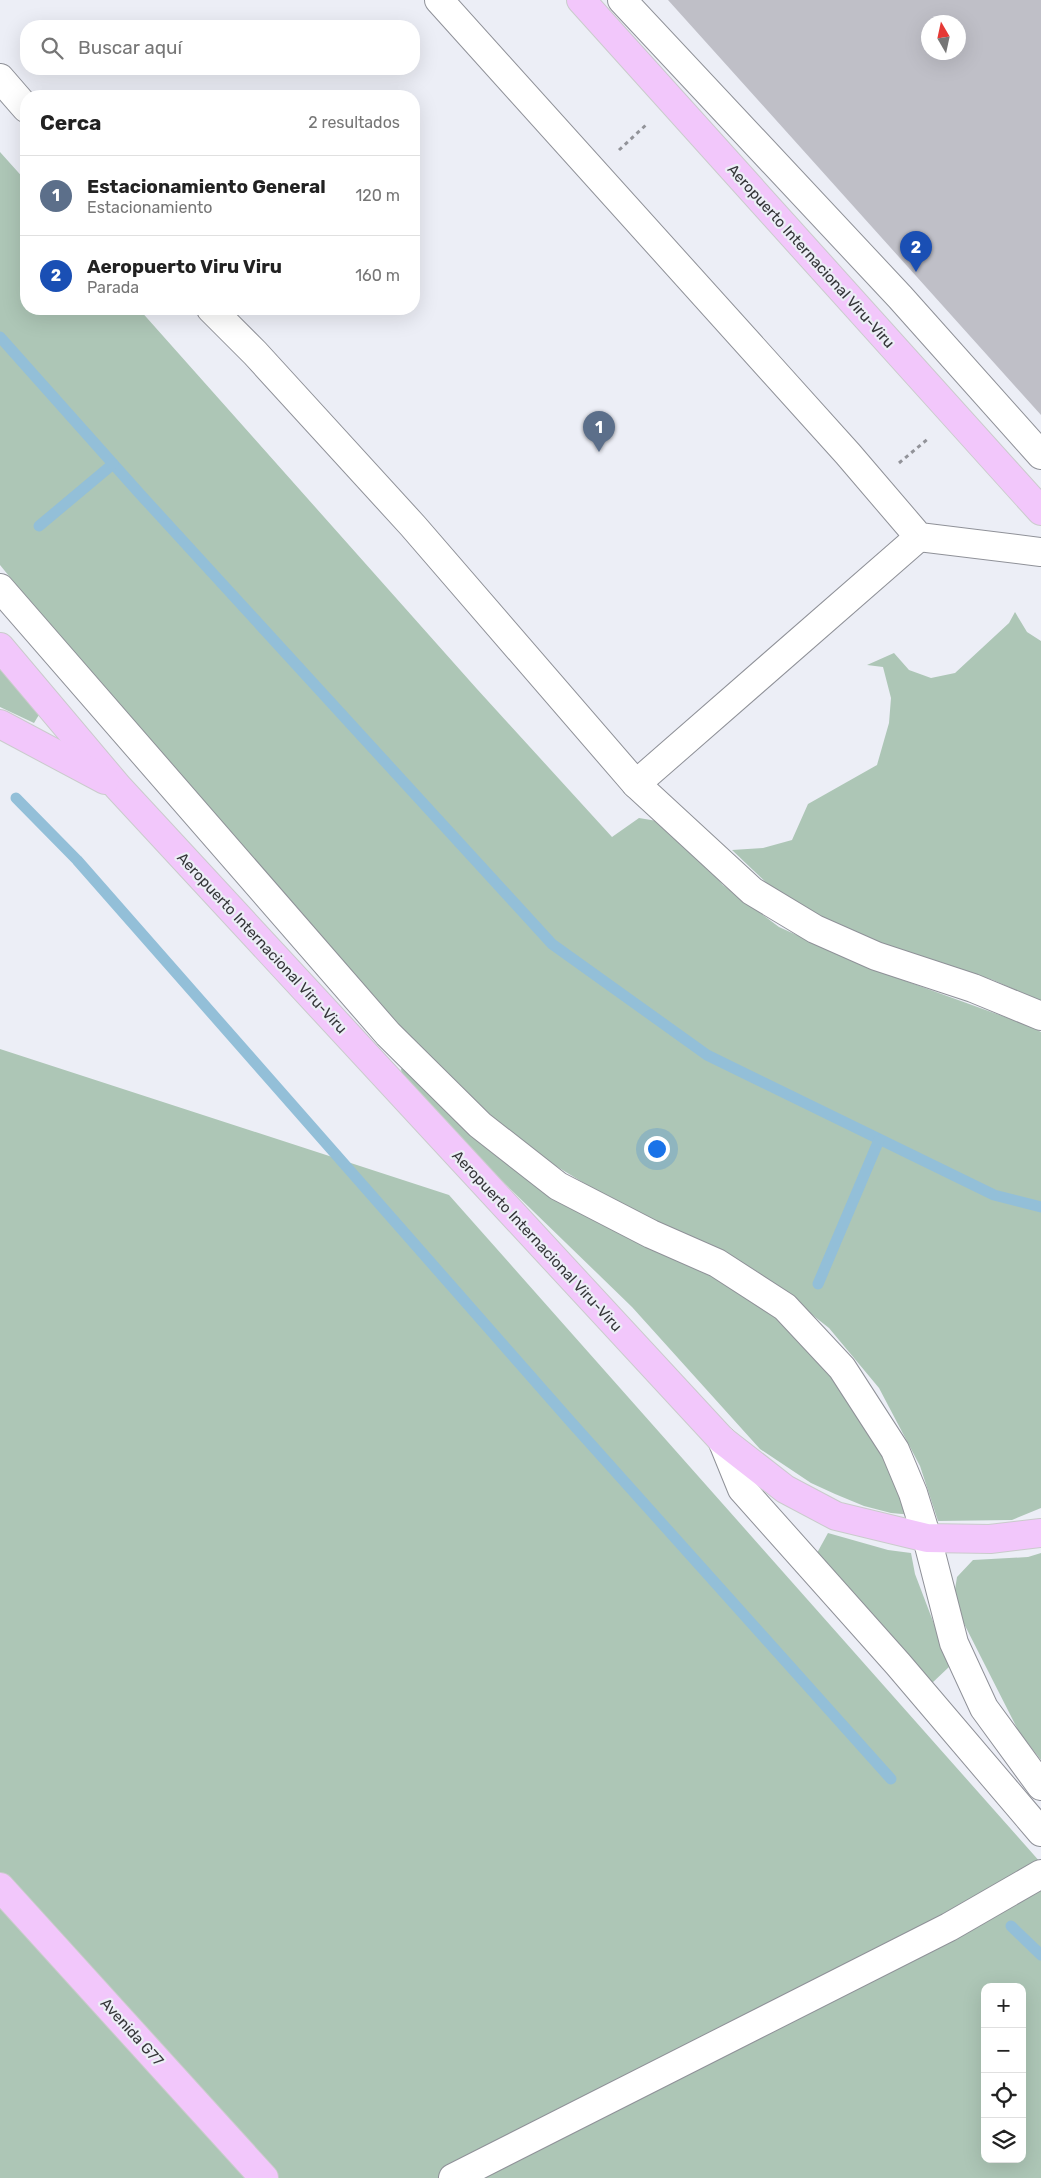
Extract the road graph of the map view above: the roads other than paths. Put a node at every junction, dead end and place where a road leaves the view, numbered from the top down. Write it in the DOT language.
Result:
graph roads {
  1 [pos="439,0"];
  2 [pos="581,0"];
  3 [pos="622,0"];
  4 [pos="0,78"];
  5 [pos="20,101"];
  6 [pos="217,315"];
  7 [pos="1041,454"];
  8 [pos="1041,512"];
  9 [pos="919,537"];
  10 [pos="1041,552"];
  11 [pos="0,588"];
  12 [pos="0,646"];
  13 [pos="0,724"];
  14 [pos="636,784"];
  15 [pos="118,787"];
  16 [pos="1041,1016"];
  17 [pos="722,1440"];
  18 [pos="1041,1533"];
  19 [pos="928,1538"];
  20 [pos="1041,1786"];
  21 [pos="1041,1832"];
  22 [pos="1041,1874"];
  23 [pos="0,1887"];
  24 [pos="264,2178"];
  25 [pos="453,2178"];
  1 -- 9 [label="lane"];
  2 -- 8 [label="main road, Aeropuerto Internacional Viru-Viru"];
  3 -- 7 [label="lane"];
  4 -- 5 [label="lane"];
  6 -- 14 [label="lane"];
  9 -- 10 [label="lane"];
  9 -- 14 [label="lane"];
  11 -- 19 [label="lane"];
  12 -- 15 [label="main road, Aeropuerto Internacional Viru-Viru"];
  13 -- 15 [label="main road, Aeropuerto Internacional Viru-Viru"];
  14 -- 16 [label="lane"];
  15 -- 17 [label="main road, Aeropuerto Internacional Viru-Viru"];
  17 -- 19 [label="main road, Aeropuerto Internacional Viru-Viru"];
  17 -- 21 [label="lane"];
  18 -- 19 [label="main road, Aeropuerto Internacional Viru-Viru"];
  19 -- 20 [label="lane"];
  22 -- 25 [label="lane"];
  23 -- 24 [label="main road, Avenida G77"];
}
